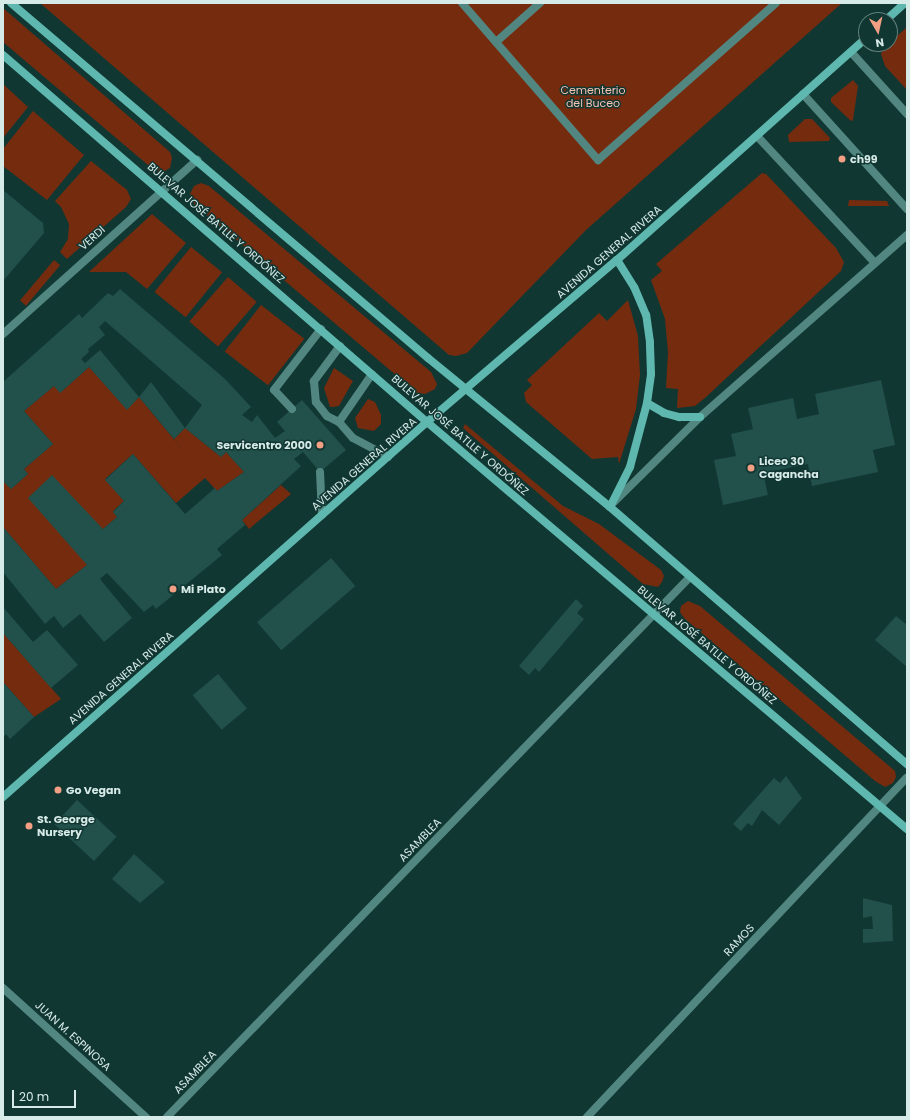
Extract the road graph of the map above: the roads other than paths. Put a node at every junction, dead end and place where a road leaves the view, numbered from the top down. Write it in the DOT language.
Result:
graph roads {
  1 [pos="11,3"];
  2 [pos="462,3"];
  3 [pos="540,3"];
  4 [pos="776,3"];
  5 [pos="905,3"];
  6 [pos="895,12"];
  7 [pos="496,42"];
  8 [pos="858,45"];
  9 [pos="851,52"];
  10 [pos="3,55"];
  11 [pos="803,94"];
  12 [pos="907,114"];
  13 [pos="756,136"];
  14 [pos="197,160"];
  15 [pos="162,190"];
  16 [pos="907,209"];
  17 [pos="907,235"];
  18 [pos="617,260"];
  19 [pos="875,263"];
  20 [pos="321,329"];
  21 [pos="3,334"];
  22 [pos="340,346"];
  23 [pos="372,374"];
  24 [pos="467,389"];
  25 [pos="648,403"];
  26 [pos="292,409"];
  27 [pos="700,417"];
  28 [pos="339,422"];
  29 [pos="427,422"];
  30 [pos="388,457"];
  31 [pos="320,472"];
  32 [pos="610,507"];
  33 [pos="322,515"];
  34 [pos="689,578"];
  35 [pos="654,615"];
  36 [pos="907,764"];
  37 [pos="907,778"];
  38 [pos="3,797"];
  39 [pos="881,807"];
  40 [pos="907,829"];
  41 [pos="3,988"];
  42 [pos="146,1117"];
  43 [pos="167,1117"];
  44 [pos="587,1117"];
  1 -- 14 [label="main road"];
  2 -- 7 [label="street"];
  3 -- 7 [label="street"];
  4 -- 7 [label="street"];
  5 -- 6 [label="main road"];
  8 -- 9 [label="main road, AVENIDA GENERAL RIVERA"];
  9 -- 11 [label="main road, AVENIDA GENERAL RIVERA"];
  9 -- 12 [label="street"];
  10 -- 15 [label="main road, BULEVAR JOSÉ BATLLE Y ORDÓÑEZ"];
  11 -- 13 [label="main road, AVENIDA GENERAL RIVERA"];
  11 -- 16 [label="street"];
  13 -- 18 [label="main road, AVENIDA GENERAL RIVERA"];
  13 -- 19 [label="street"];
  14 -- 15 [label="street, VERDI"];
  14 -- 24 [label="main road"];
  15 -- 20 [label="main road, BULEVAR JOSÉ BATLLE Y ORDÓÑEZ"];
  15 -- 21 [label="street, VERDI"];
  17 -- 19 [label="street"];
  18 -- 24 [label="main road, AVENIDA GENERAL RIVERA"];
  18 -- 25 [label="main road"];
  19 -- 27 [label="street"];
  20 -- 22 [label="main road, BULEVAR JOSÉ BATLLE Y ORDÓÑEZ"];
  20 -- 26 [label="street"];
  22 -- 23 [label="main road, BULEVAR JOSÉ BATLLE Y ORDÓÑEZ"];
  22 -- 28 [label="street"];
  23 -- 28 [label="street"];
  23 -- 29 [label="main road, BULEVAR JOSÉ BATLLE Y ORDÓÑEZ"];
  24 -- 29 [label="main road, AVENIDA GENERAL RIVERA"];
  24 -- 32 [label="main road"];
  25 -- 27 [label="main road"];
  25 -- 32 [label="main road"];
  27 -- 32 [label="street"];
  28 -- 30 [label="street"];
  29 -- 30 [label="main road, AVENIDA GENERAL RIVERA"];
  29 -- 35 [label="main road, BULEVAR JOSÉ BATLLE Y ORDÓÑEZ"];
  30 -- 33 [label="main road, AVENIDA GENERAL RIVERA"];
  31 -- 33 [label="street"];
  32 -- 34 [label="main road"];
  33 -- 38 [label="main road, AVENIDA GENERAL RIVERA"];
  34 -- 35 [label="street, ASAMBLEA"];
  34 -- 36 [label="main road"];
  35 -- 39 [label="main road, BULEVAR JOSÉ BATLLE Y ORDÓÑEZ"];
  35 -- 43 [label="street, ASAMBLEA"];
  37 -- 39 [label="street, RAMOS"];
  39 -- 40 [label="main road, BULEVAR JOSÉ BATLLE Y ORDÓÑEZ"];
  39 -- 44 [label="street, RAMOS"];
  41 -- 42 [label="street, JUAN M. ESPINOSA"];
}
